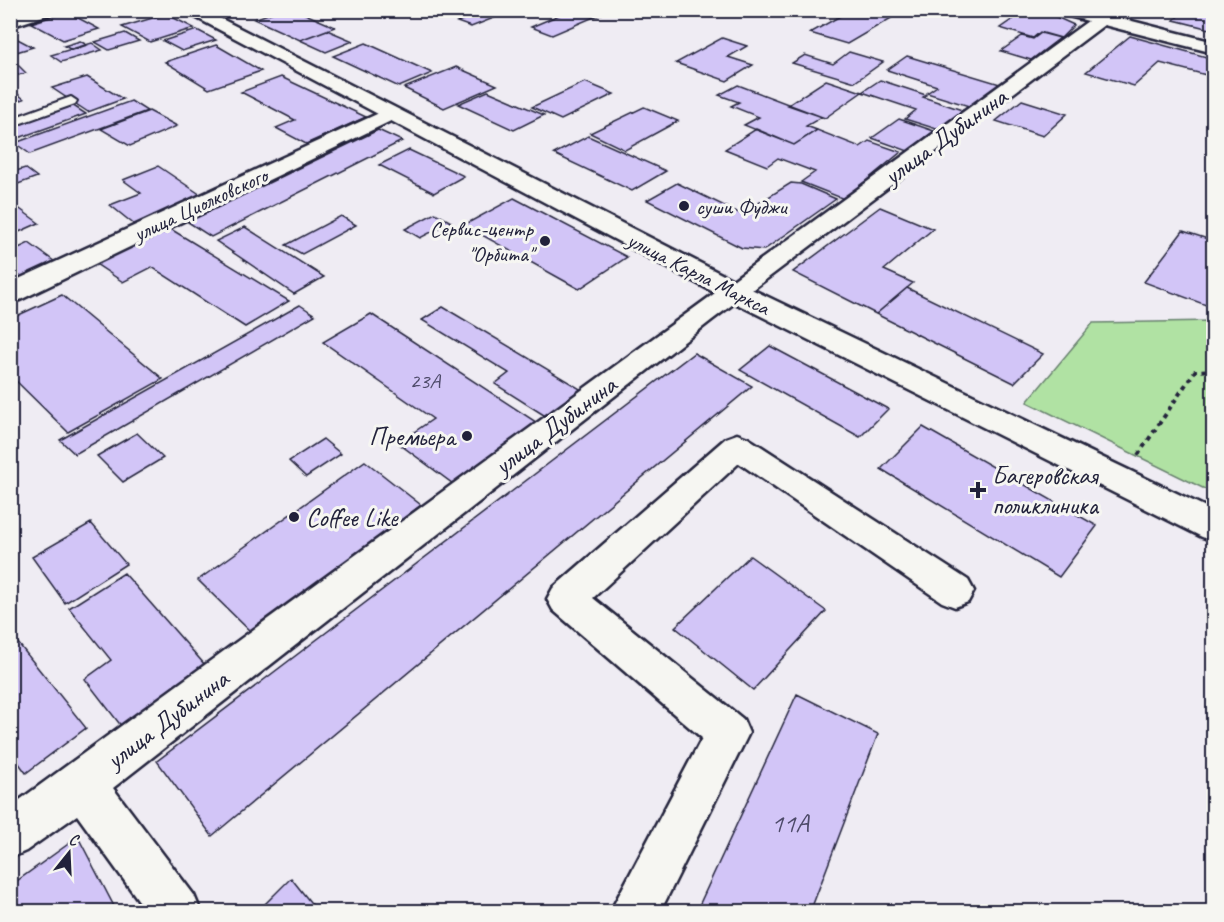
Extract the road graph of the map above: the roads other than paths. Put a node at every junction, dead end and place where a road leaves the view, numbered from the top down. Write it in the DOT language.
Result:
graph roads {
  1 [pos="20,10"];
  2 [pos="44,10"];
  3 [pos="190,10"];
  4 [pos="1067,10"];
  5 [pos="10,14"];
  6 [pos="1101,20"];
  7 [pos="10,22"];
  8 [pos="1214,48"];
  9 [pos="71,101"];
  10 [pos="390,114"];
  11 [pos="10,123"];
  12 [pos="733,291"];
  13 [pos="10,294"];
  14 [pos="1214,527"];
  15 [pos="955,591"];
  16 [pos="82,784"];
  17 [pos="10,834"];
  18 [pos="177,912"];
  19 [pos="634,912"];
  1 -- 5 [label="street"];
  2 -- 7 [label="street"];
  3 -- 10 [label="street, улица Карла Маркса"];
  4 -- 6 [label="street"];
  6 -- 8 [label="street"];
  6 -- 12 [label="street, улица Дубинина"];
  9 -- 11 [label="lane"];
  10 -- 12 [label="street, улица Карла Маркса"];
  10 -- 13 [label="street, улица Циолковского"];
  12 -- 14 [label="street, улица Карла Маркса"];
  12 -- 16 [label="street, улица Дубинина"];
  15 -- 19 [label="street"];
  16 -- 17 [label="street, улица Дубинина"];
  16 -- 18 [label="street"];
}
